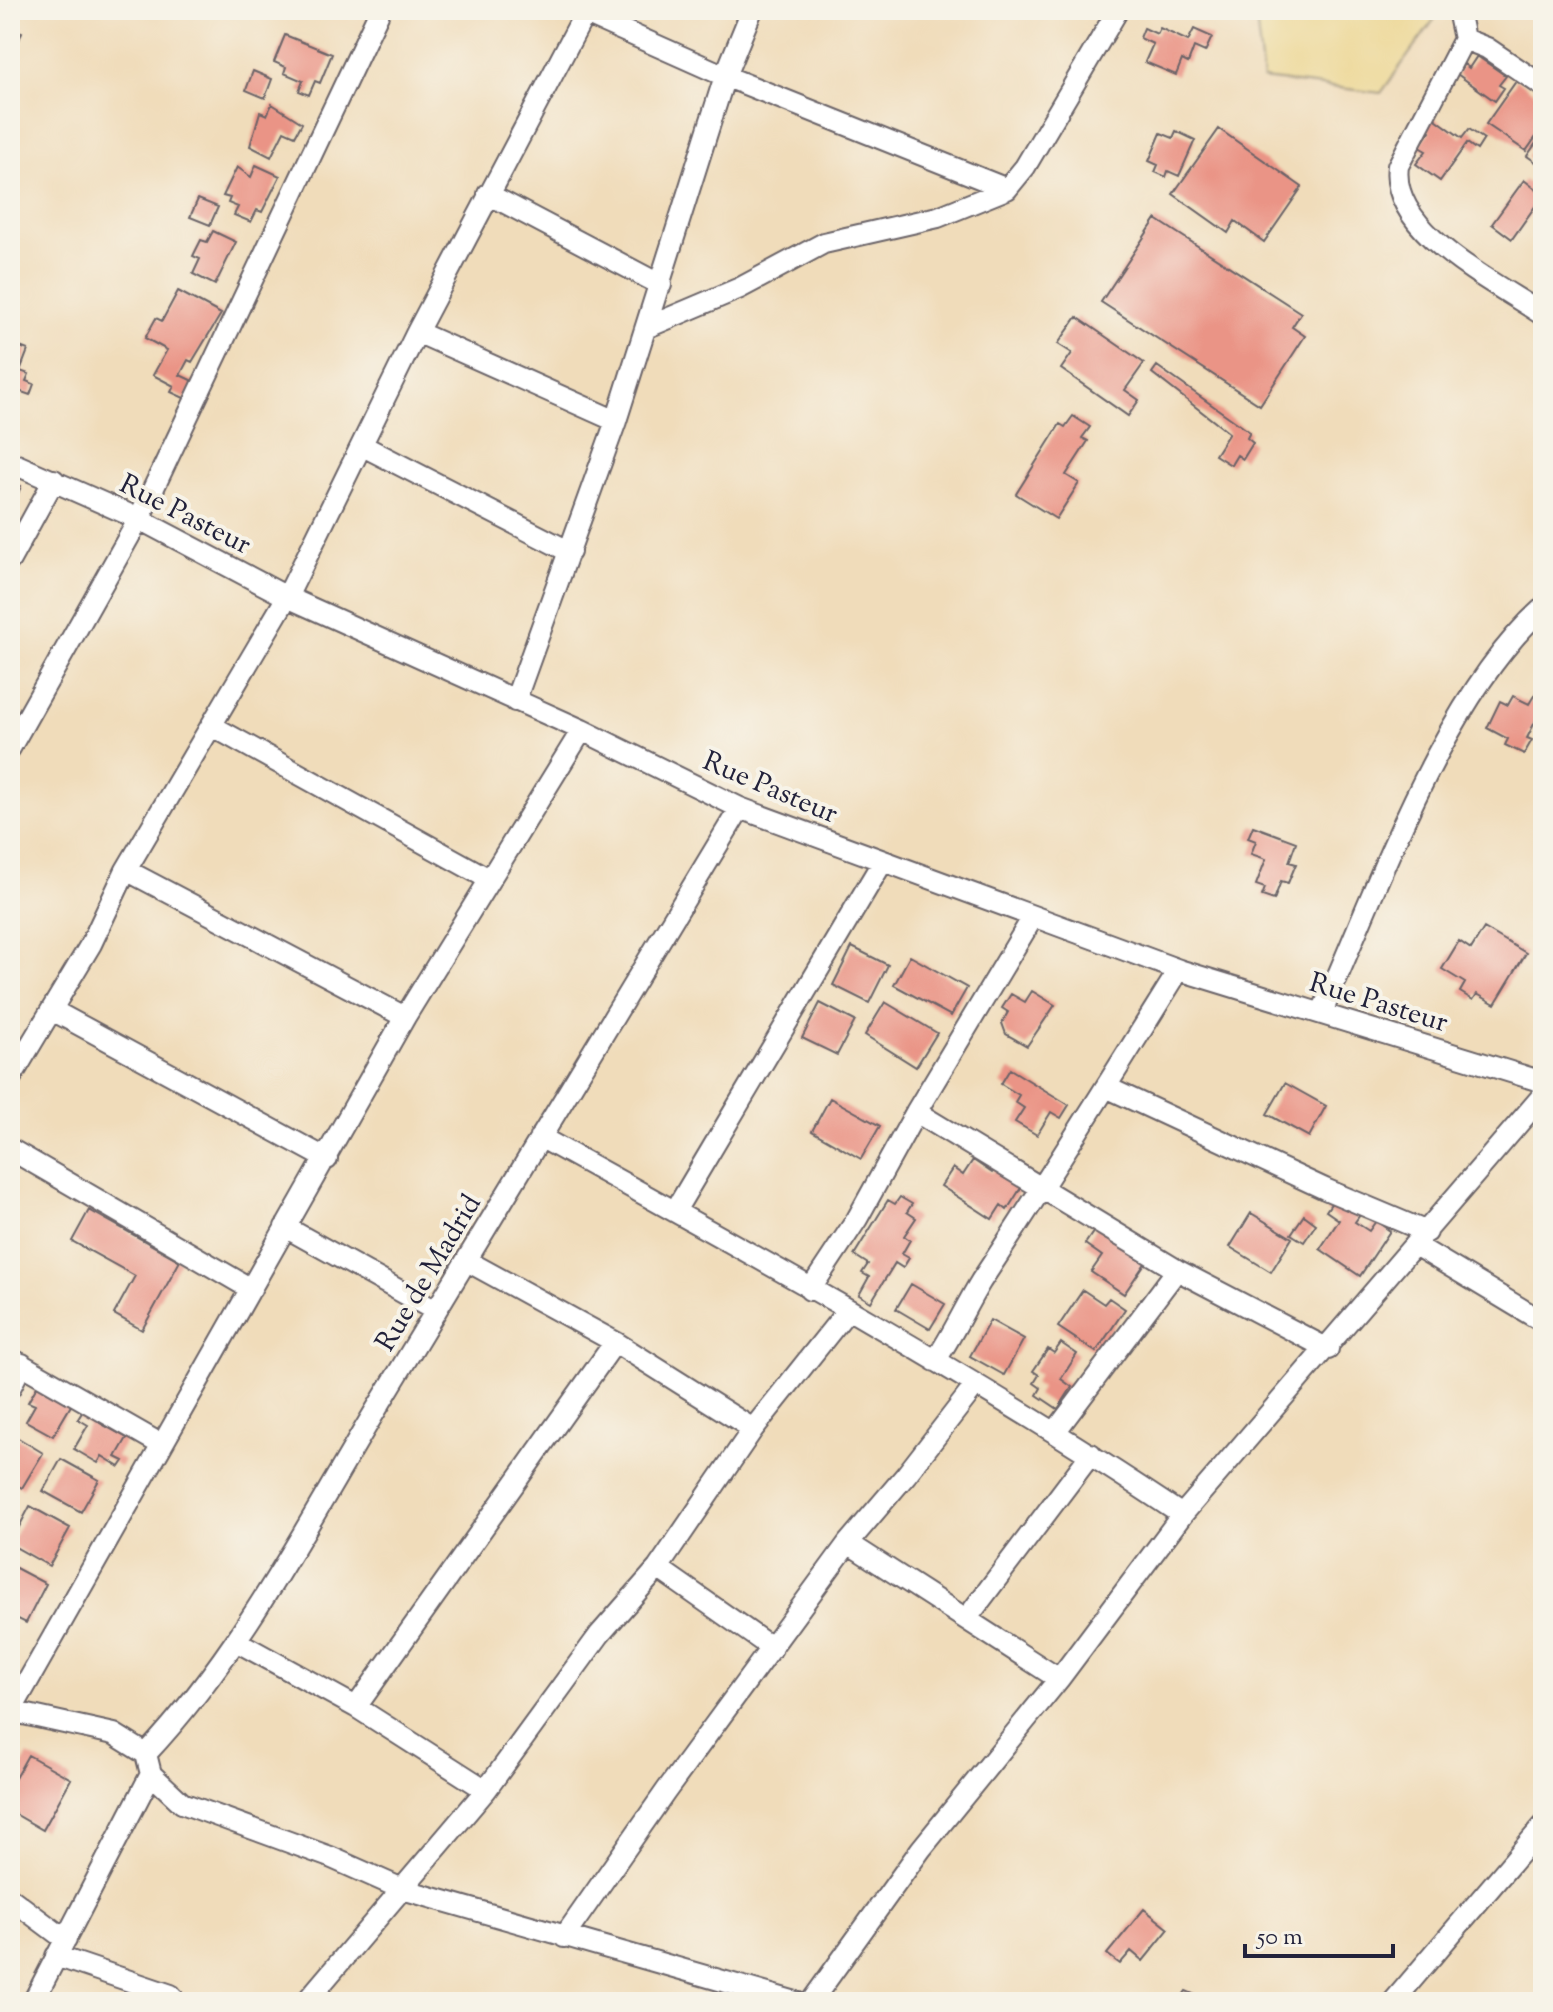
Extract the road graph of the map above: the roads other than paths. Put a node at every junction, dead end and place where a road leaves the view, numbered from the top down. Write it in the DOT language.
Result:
graph roads {
  1 [pos="380,10"];
  2 [pos="752,10"];
  3 [pos="1118,10"];
  4 [pos="1458,10"];
  5 [pos="580,12"];
  6 [pos="1464,39"];
  7 [pos="725,76"];
  8 [pos="1543,86"];
  9 [pos="1007,189"];
  10 [pos="488,194"];
  11 [pos="661,285"];
  12 [pos="1543,315"];
  13 [pos="648,327"];
  14 [pos="417,332"];
  15 [pos="616,421"];
  16 [pos="363,446"];
  17 [pos="10,462"];
  18 [pos="54,480"];
  19 [pos="139,519"];
  20 [pos="570,552"];
  21 [pos="10,560"];
  22 [pos="287,597"];
  23 [pos="1543,608"];
  24 [pos="515,701"];
  25 [pos="212,726"];
  26 [pos="582,730"];
  27 [pos="10,748"];
  28 [pos="740,808"];
  29 [pos="883,861"];
  30 [pos="126,870"];
  31 [pos="489,879"];
  32 [pos="1033,917"];
  33 [pos="1179,970"];
  34 [pos="52,1010"];
  35 [pos="1322,1012"];
  36 [pos="405,1017"];
  37 [pos="10,1079"];
  38 [pos="1543,1082"];
  39 [pos="1106,1087"];
  40 [pos="1543,1095"];
  41 [pos="916,1112"];
  42 [pos="540,1137"];
  43 [pos="10,1149"];
  44 [pos="327,1159"];
  45 [pos="1043,1190"];
  46 [pos="675,1211"];
  47 [pos="285,1227"];
  48 [pos="1421,1239"];
  49 [pos="469,1262"];
  50 [pos="1177,1270"];
  51 [pos="251,1289"];
  52 [pos="810,1290"];
  53 [pos="436,1311"];
  54 [pos="847,1311"];
  55 [pos="1543,1322"];
  56 [pos="615,1342"];
  57 [pos="1328,1349"];
  58 [pos="16,1361"];
  59 [pos="935,1361"];
  60 [pos="975,1386"];
  61 [pos="10,1388"];
  62 [pos="753,1429"];
  63 [pos="1055,1432"];
  64 [pos="162,1445"];
  65 [pos="1091,1454"];
  66 [pos="1182,1515"];
  67 [pos="848,1543"];
  68 [pos="658,1568"];
  69 [pos="967,1618"];
  70 [pos="236,1641"];
  71 [pos="772,1648"];
  72 [pos="1059,1679"];
  73 [pos="356,1707"];
  74 [pos="10,1711"];
  75 [pos="148,1764"];
  76 [pos="486,1790"];
  77 [pos="1543,1826"];
  78 [pos="402,1889"];
  79 [pos="10,1898"];
  80 [pos="564,1937"];
  81 [pos="61,1948"];
  82 [pos="178,2000"];
  83 [pos="33,2002"];
  84 [pos="306,2002"];
  85 [pos="796,2002"];
  86 [pos="811,2002"];
  87 [pos="1393,2002"];
  1 -- 19 [label="street"];
  2 -- 7 [label="street"];
  3 -- 9 [label="street"];
  4 -- 6 [label="street"];
  5 -- 7 [label="street"];
  5 -- 10 [label="street"];
  6 -- 8 [label="street"];
  6 -- 12 [label="street"];
  7 -- 9 [label="street"];
  7 -- 11 [label="street"];
  9 -- 13 [label="street"];
  10 -- 11 [label="street"];
  10 -- 14 [label="street"];
  11 -- 13 [label="street"];
  13 -- 15 [label="street"];
  14 -- 15 [label="street"];
  14 -- 16 [label="street"];
  15 -- 20 [label="street"];
  16 -- 20 [label="street"];
  16 -- 22 [label="street"];
  17 -- 18 [label="street, Rue Pasteur"];
  18 -- 19 [label="street, Rue Pasteur"];
  18 -- 21 [label="street"];
  19 -- 22 [label="street, Rue Pasteur"];
  19 -- 27 [label="street"];
  20 -- 24 [label="street"];
  22 -- 24 [label="street, Rue Pasteur"];
  22 -- 25 [label="street"];
  23 -- 35 [label="street"];
  24 -- 26 [label="street, Rue Pasteur"];
  25 -- 30 [label="street"];
  25 -- 31 [label="street"];
  26 -- 28 [label="street, Rue Pasteur"];
  26 -- 31 [label="street"];
  28 -- 29 [label="street, Rue Pasteur"];
  28 -- 42 [label="street, Rue de Madrid"];
  29 -- 32 [label="street, Rue Pasteur"];
  29 -- 46 [label="street"];
  30 -- 34 [label="street"];
  30 -- 36 [label="street"];
  31 -- 36 [label="street"];
  32 -- 33 [label="street, Rue Pasteur"];
  32 -- 41 [label="street"];
  33 -- 35 [label="street, Rue Pasteur"];
  33 -- 39 [label="street"];
  34 -- 37 [label="street"];
  34 -- 44 [label="street"];
  35 -- 38 [label="street, Rue Pasteur"];
  36 -- 44 [label="street"];
  39 -- 45 [label="street"];
  39 -- 48 [label="street"];
  40 -- 48 [label="street"];
  41 -- 45 [label="street"];
  41 -- 52 [label="street"];
  42 -- 46 [label="street"];
  42 -- 49 [label="street, Rue de Madrid"];
  43 -- 51 [label="street"];
  44 -- 47 [label="street"];
  45 -- 50 [label="street"];
  45 -- 59 [label="street"];
  46 -- 52 [label="street"];
  47 -- 51 [label="street"];
  47 -- 53 [label="street"];
  48 -- 55 [label="street"];
  48 -- 57 [label="street"];
  49 -- 53 [label="street, Rue de Madrid"];
  49 -- 56 [label="street"];
  50 -- 57 [label="street"];
  50 -- 63 [label="street"];
  51 -- 64 [label="street"];
  52 -- 54 [label="street"];
  53 -- 70 [label="street, Rue de Madrid"];
  54 -- 59 [label="street"];
  54 -- 62 [label="street"];
  56 -- 62 [label="street"];
  56 -- 73 [label="street"];
  57 -- 66 [label="street"];
  58 -- 61 [label="street"];
  58 -- 64 [label="street"];
  59 -- 60 [label="street"];
  60 -- 63 [label="street"];
  60 -- 67 [label="street"];
  62 -- 68 [label="street"];
  63 -- 65 [label="street"];
  64 -- 74 [label="street"];
  65 -- 66 [label="street"];
  65 -- 69 [label="street"];
  66 -- 72 [label="street"];
  67 -- 69 [label="street"];
  67 -- 71 [label="street"];
  68 -- 71 [label="street"];
  68 -- 76 [label="street"];
  69 -- 72 [label="street"];
  70 -- 73 [label="street"];
  70 -- 75 [label="street, Rue de Madrid"];
  71 -- 80 [label="street"];
  72 -- 86 [label="street"];
  73 -- 76 [label="street"];
  74 -- 75 [label="street"];
  75 -- 78 [label="street"];
  75 -- 81 [label="street, Rue de Madrid"];
  76 -- 78 [label="street"];
  77 -- 87 [label="street"];
  78 -- 80 [label="street"];
  78 -- 84 [label="street"];
  79 -- 81 [label="street"];
  80 -- 85 [label="street"];
  81 -- 82 [label="street"];
  81 -- 83 [label="street, Rue de Madrid"];
}
